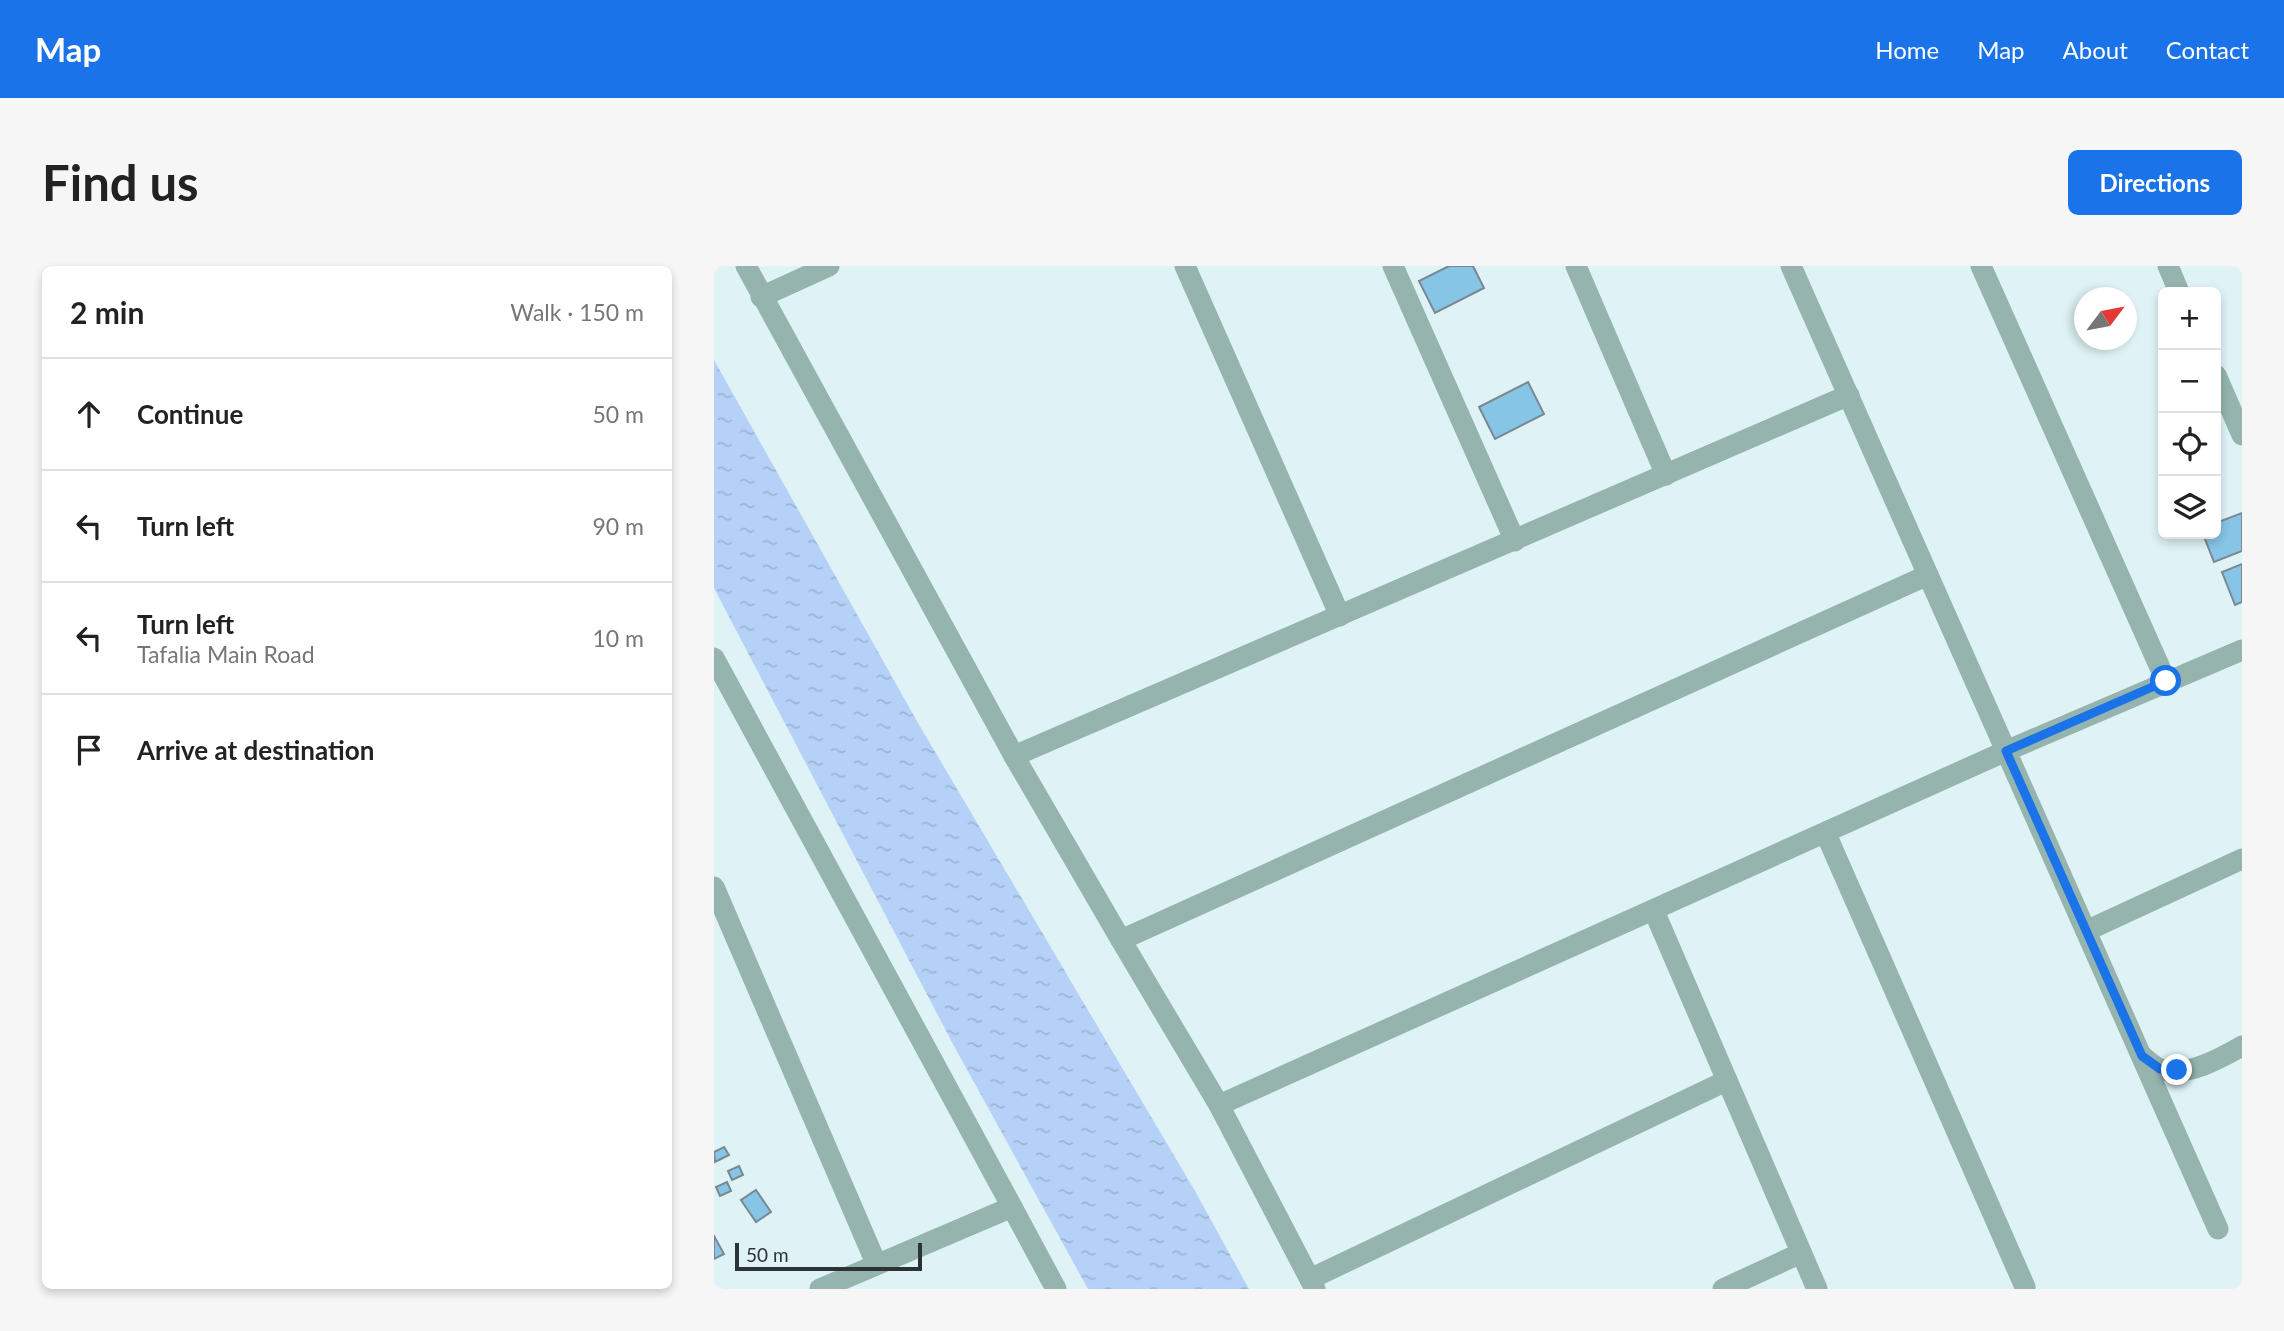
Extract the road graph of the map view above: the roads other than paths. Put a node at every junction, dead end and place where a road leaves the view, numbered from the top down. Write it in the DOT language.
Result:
graph roads {
  1 [pos="746,266"];
  2 [pos="829,266"];
  3 [pos="1185,266"];
  4 [pos="1393,266"];
  5 [pos="1576,266"];
  6 [pos="1791,266"];
  7 [pos="1981,266"];
  8 [pos="2168,266"];
  9 [pos="2177,287"];
  10 [pos="761,297"];
  11 [pos="2221,387"];
  12 [pos="1849,396"];
  13 [pos="2242,435"];
  14 [pos="1666,475"];
  15 [pos="1515,541"];
  16 [pos="1928,575"];
  17 [pos="1340,616"];
  18 [pos="2242,650"];
  19 [pos="714,658"];
  20 [pos="2166,681"];
  21 [pos="2006,751"];
  22 [pos="1014,756"];
  23 [pos="1826,834"];
  24 [pos="2242,859"];
  25 [pos="714,887"];
  26 [pos="1654,911"];
  27 [pos="2086,931"];
  28 [pos="1121,940"];
  29 [pos="2242,1046"];
  30 [pos="2142,1056"];
  31 [pos="1726,1081"];
  32 [pos="1219,1105"];
  33 [pos="1012,1208"];
  34 [pos="2218,1229"];
  35 [pos="1801,1253"];
  36 [pos="876,1263"];
  37 [pos="1312,1284"];
  38 [pos="2025,1287"];
  39 [pos="820,1289"];
  40 [pos="1056,1289"];
  41 [pos="1723,1289"];
  42 [pos="1817,1289"];
  1 -- 10 [label="street"];
  2 -- 10 [label="street"];
  3 -- 17 [label="street"];
  4 -- 15 [label="street"];
  5 -- 14 [label="street"];
  6 -- 12 [label="street"];
  7 -- 20 [label="street"];
  8 -- 9 [label="street"];
  10 -- 22 [label="street"];
  11 -- 13 [label="street"];
  12 -- 14 [label="street"];
  12 -- 16 [label="street"];
  14 -- 15 [label="street"];
  15 -- 17 [label="street"];
  16 -- 21 [label="street"];
  16 -- 28 [label="street"];
  17 -- 22 [label="street"];
  18 -- 20 [label="street"];
  19 -- 33 [label="street"];
  20 -- 21 [label="street"];
  21 -- 23 [label="street"];
  21 -- 27 [label="street"];
  22 -- 28 [label="street"];
  23 -- 26 [label="street"];
  23 -- 38 [label="street"];
  24 -- 27 [label="street"];
  25 -- 36 [label="street"];
  26 -- 31 [label="street"];
  26 -- 32 [label="street"];
  27 -- 30 [label="street"];
  28 -- 32 [label="street"];
  29 -- 30 [label="street"];
  30 -- 34 [label="street"];
  31 -- 35 [label="street"];
  31 -- 37 [label="street"];
  32 -- 37 [label="street"];
  33 -- 36 [label="street"];
  33 -- 40 [label="street"];
  35 -- 41 [label="street"];
  35 -- 42 [label="street"];
  36 -- 39 [label="street"];
}
